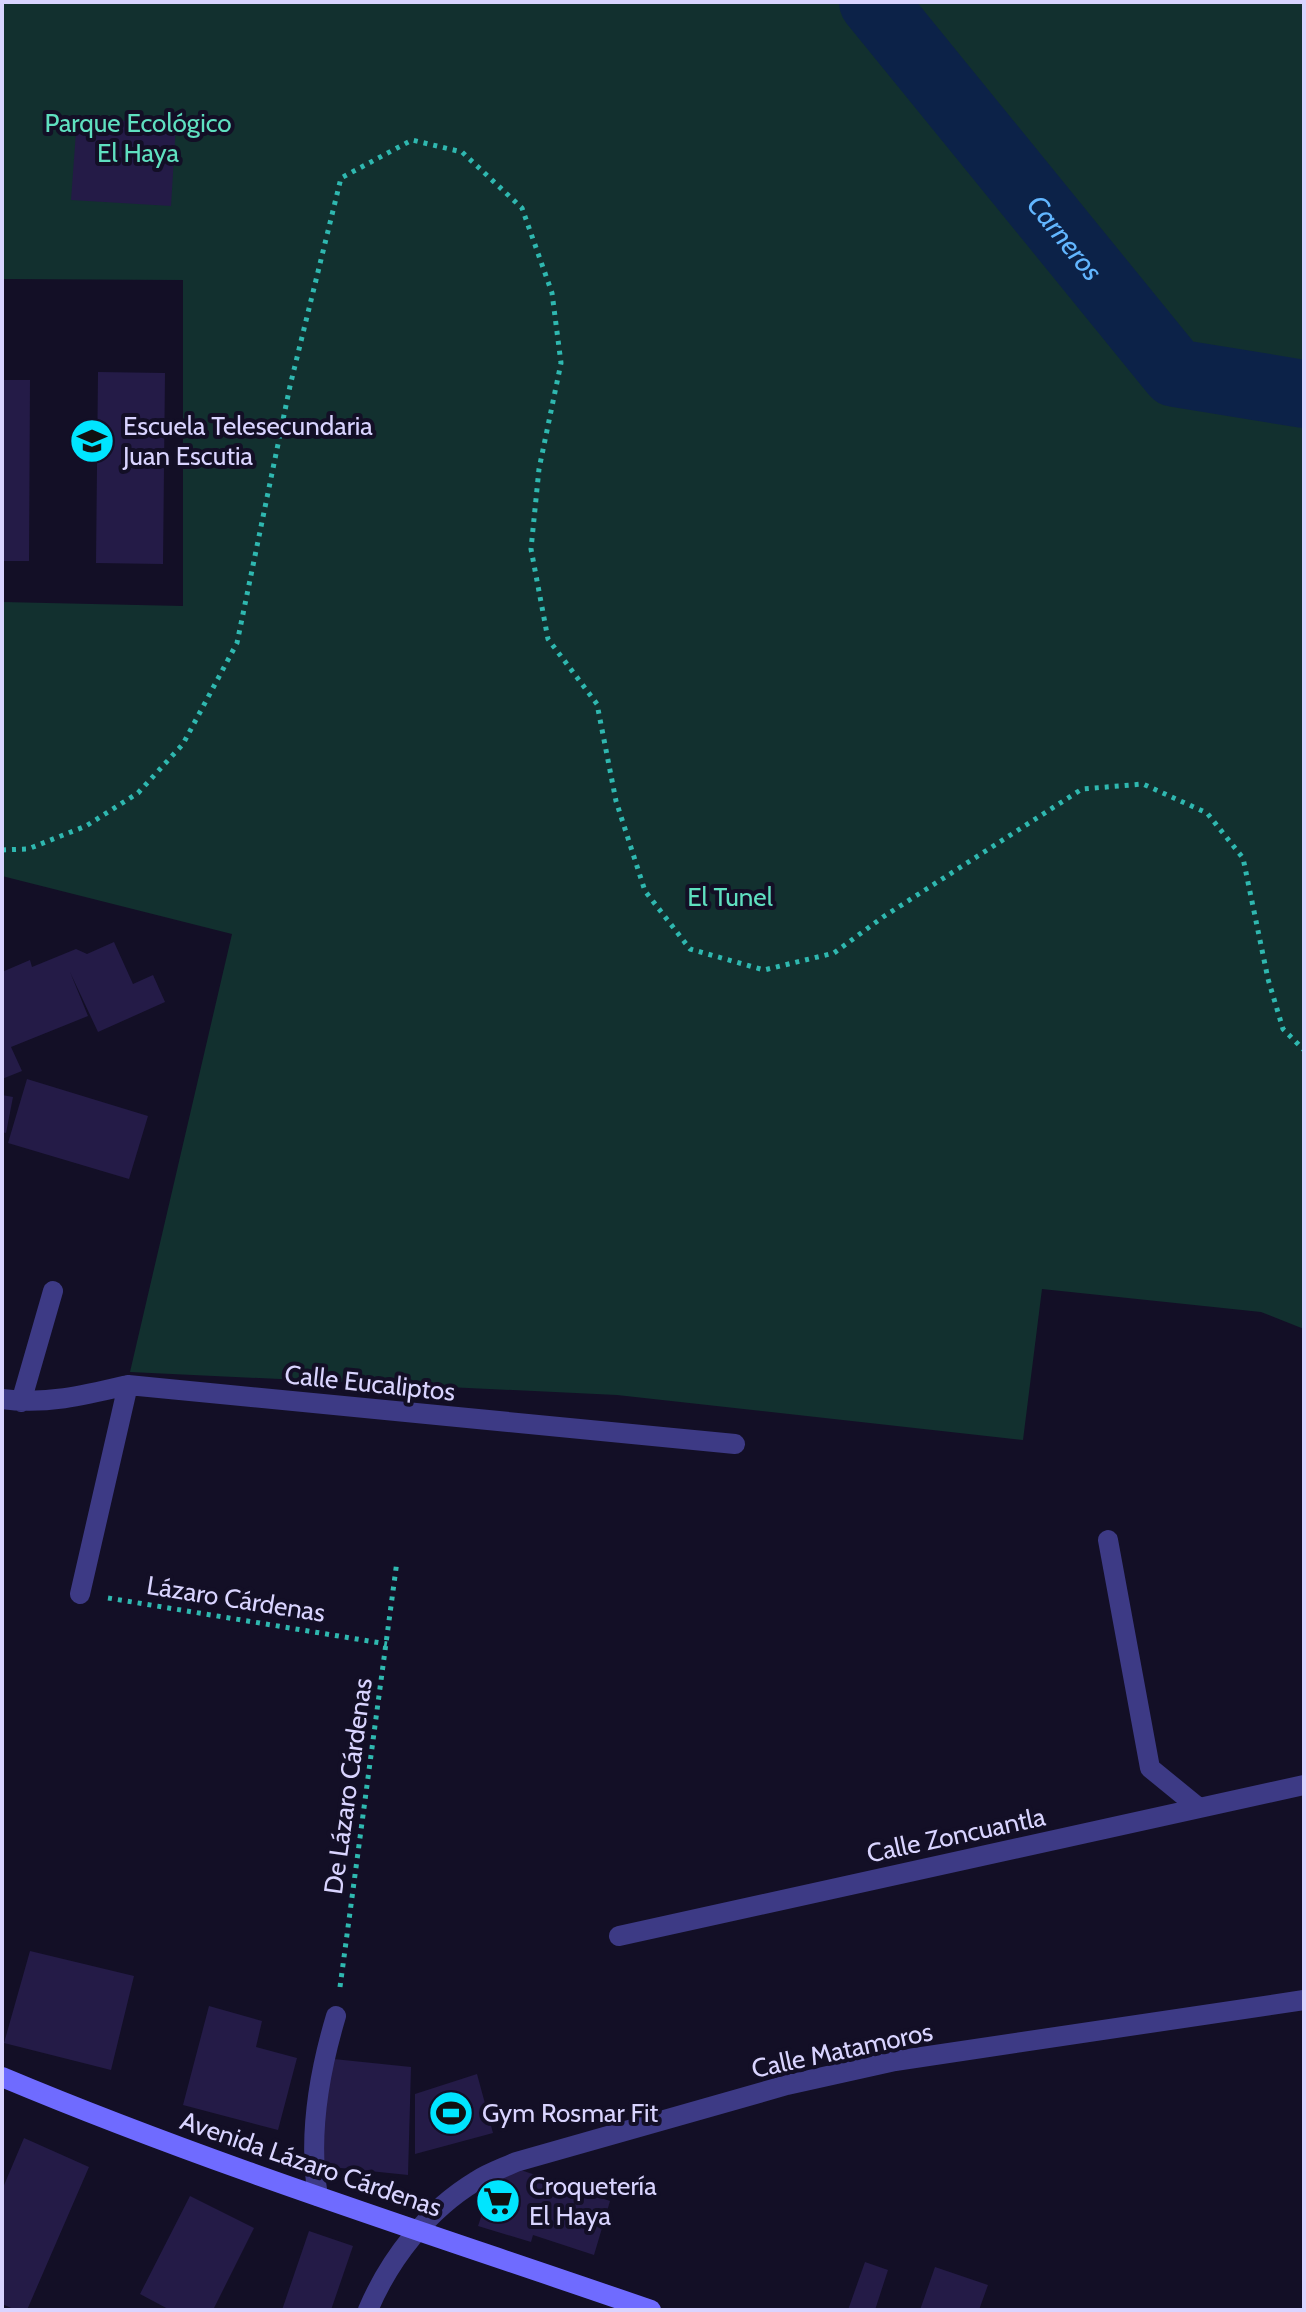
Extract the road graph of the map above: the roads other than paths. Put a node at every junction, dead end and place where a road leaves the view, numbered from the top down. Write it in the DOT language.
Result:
graph roads {
  1 [pos="53,1291"];
  2 [pos="128,1385"];
  3 [pos="12,1400"];
  4 [pos="735,1444"];
  5 [pos="1108,1540"];
  6 [pos="80,1594"];
  7 [pos="1304,1785"];
  8 [pos="1199,1808"];
  9 [pos="619,1936"];
  10 [pos="1304,2000"];
  11 [pos="336,2016"];
  12 [pos="2,2077"];
  13 [pos="318,2196"];
  14 [pos="417,2229"];
  15 [pos="368,2310"];
  16 [pos="651,2310"];
  1 -- 3 [label="street"];
  2 -- 3 [label="street, Calle Eucaliptos"];
  2 -- 4 [label="street, Calle Eucaliptos"];
  2 -- 6 [label="street"];
  5 -- 8 [label="street"];
  7 -- 8 [label="street, Calle Zoncuantla"];
  8 -- 9 [label="street, Calle Zoncuantla"];
  10 -- 14 [label="street, Calle Matamoros"];
  11 -- 13 [label="street"];
  12 -- 13 [label="main road, Avenida Lázaro Cárdenas"];
  13 -- 14 [label="main road, Avenida Lázaro Cárdenas"];
  14 -- 15 [label="street, Calle Matamoros"];
  14 -- 16 [label="main road, Avenida Lázaro Cárdenas"];
}
